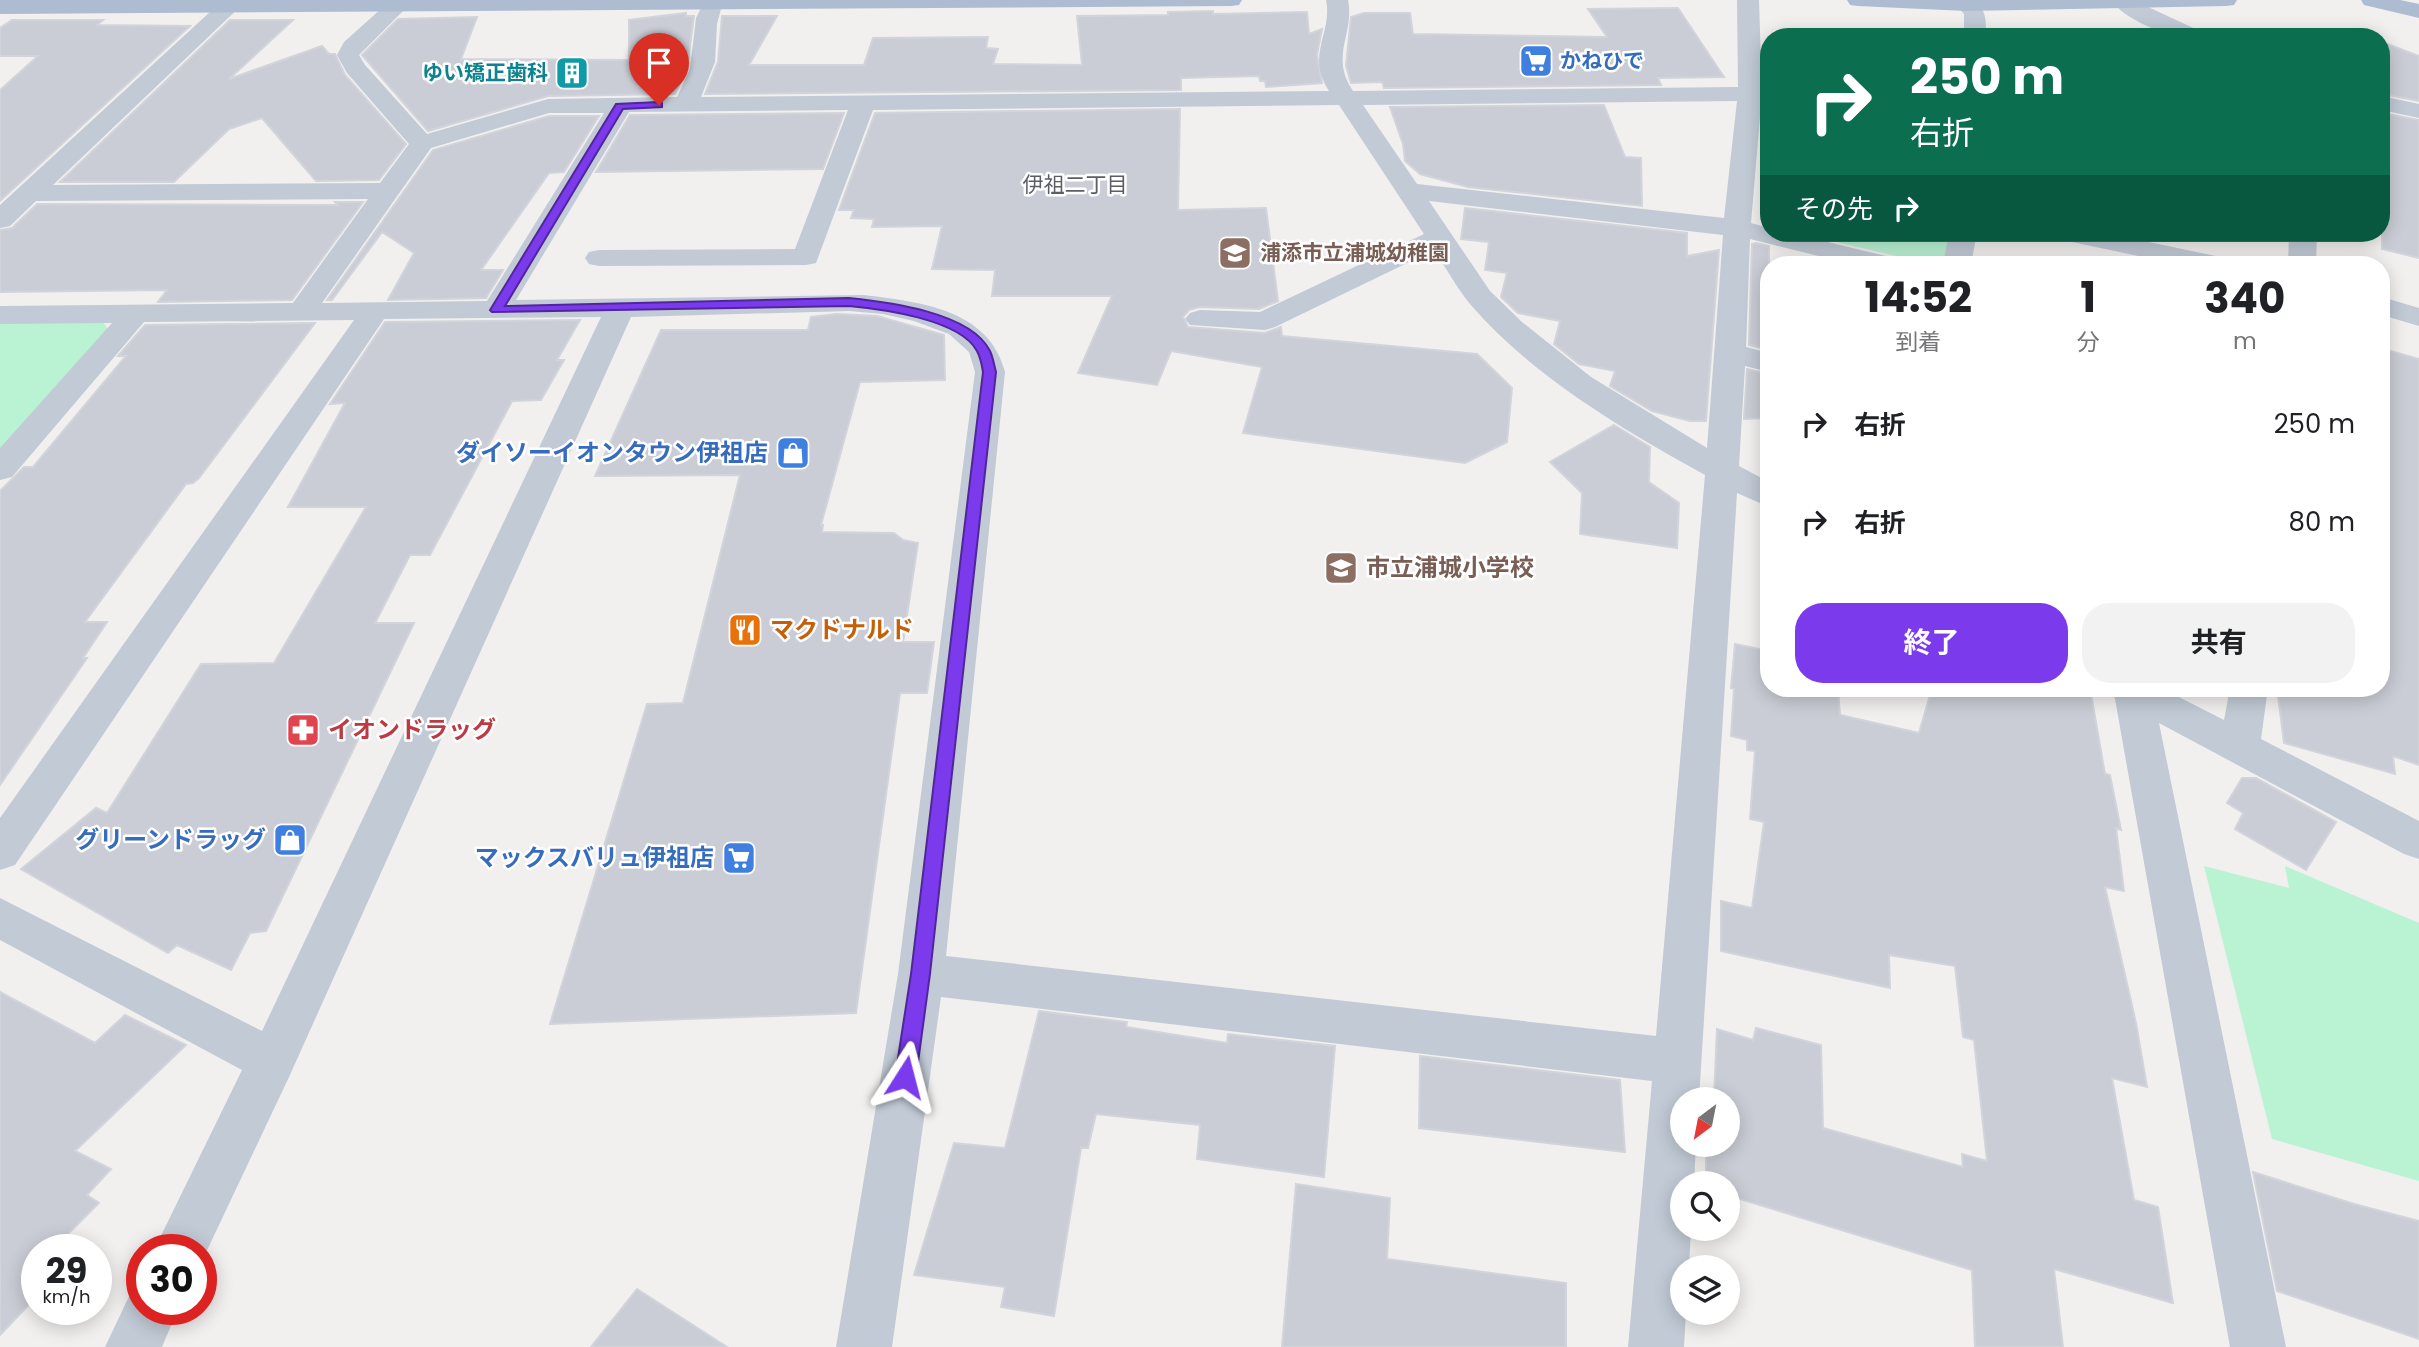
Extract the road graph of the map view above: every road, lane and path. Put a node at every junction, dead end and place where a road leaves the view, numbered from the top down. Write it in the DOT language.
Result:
graph roads {
  1 [pos="1231,0"];
  2 [pos="1337,0"];
  3 [pos="1748,0"];
  4 [pos="1858,0"];
  5 [pos="2227,0"];
  6 [pos="2372,0"];
  7 [pos="1010,1"];
  8 [pos="557,2"];
  9 [pos="2122,2"];
  10 [pos="233,3"];
  11 [pos="407,3"];
  12 [pos="719,3"];
  13 [pos="1966,4"];
  14 [pos="0,7"];
  15 [pos="2419,11"];
  16 [pos="1975,28"];
  17 [pos="2173,28"];
  18 [pos="1750,94"];
  19 [pos="1346,98"];
  20 [pos="863,103"];
  21 [pos="686,104"];
  22 [pos="2390,105"];
  23 [pos="620,107"];
  24 [pos="2419,111"];
  25 [pos="422,143"];
  26 [pos="388,191"];
  27 [pos="1409,191"];
  28 [pos="29,193"];
  29 [pos="0,220"];
  30 [pos="1737,228"];
  31 [pos="1760,234"];
  32 [pos="1441,236"];
  33 [pos="1795,242"];
  34 [pos="2111,242"];
  35 [pos="1852,256"];
  36 [pos="2177,256"];
  37 [pos="599,258"];
  38 [pos="620,308"];
  39 [pos="2390,308"];
  40 [pos="496,310"];
  41 [pos="375,311"];
  42 [pos="301,312"];
  43 [pos="136,313"];
  44 [pos="0,315"];
  45 [pos="2419,317"];
  46 [pos="1200,319"];
  47 [pos="1731,352"];
  48 [pos="1760,360"];
  49 [pos="0,469"];
  50 [pos="1722,471"];
  51 [pos="1760,491"];
  52 [pos="2132,697"];
  53 [pos="2145,697"];
  54 [pos="2248,697"];
  55 [pos="2240,747"];
  56 [pos="2419,841"];
  57 [pos="0,852"];
  58 [pos="0,918"];
  59 [pos="921,974"];
  60 [pos="272,1060"];
  61 [pos="1677,1061"];
  62 [pos="188,1234"];
  63 [pos="143,1325"];
  64 [pos="133,1347"];
  65 [pos="864,1347"];
  66 [pos="1656,1347"];
  67 [pos="2258,1347"];
  1 -- 7 [label="main road"];
  2 -- 19 [label="street"];
  3 -- 18 [label="street"];
  4 -- 13 [label="main road"];
  5 -- 9 [label="main road"];
  6 -- 15 [label="main road"];
  7 -- 12 [label="main road"];
  8 -- 11 [label="main road"];
  8 -- 12 [label="main road"];
  9 -- 13 [label="main road"];
  9 -- 17 [label="street"];
  10 -- 11 [label="main road"];
  10 -- 14 [label="main road"];
  10 -- 28 [label="street"];
  11 -- 25 [label="street"];
  12 -- 21 [label="street"];
  13 -- 16 [label="street"];
  18 -- 19 [label="street"];
  18 -- 30 [label="street"];
  19 -- 20 [label="street"];
  19 -- 27 [label="street"];
  20 -- 21 [label="street"];
  20 -- 37 [label="street"];
  21 -- 23 [label="street"];
  22 -- 24 [label="street"];
  23 -- 25 [label="street"];
  23 -- 40 [label="street"];
  25 -- 26 [label="street"];
  26 -- 28 [label="street"];
  26 -- 42 [label="street"];
  27 -- 30 [label="street"];
  27 -- 32 [label="street"];
  28 -- 29 [label="street"];
  30 -- 31 [label="street"];
  30 -- 47 [label="street"];
  32 -- 46 [label="street"];
  32 -- 50 [label="street"];
  33 -- 35 [label="street"];
  34 -- 36 [label="street"];
  38 -- 40 [label="street"];
  38 -- 59 [label="street"];
  38 -- 60 [label="street"];
  39 -- 45 [label="street"];
  40 -- 41 [label="street"];
  41 -- 42 [label="street"];
  41 -- 57 [label="street"];
  42 -- 43 [label="street"];
  43 -- 44 [label="street"];
  43 -- 49 [label="street"];
  47 -- 48 [label="street"];
  47 -- 50 [label="street"];
  50 -- 51 [label="street"];
  50 -- 61 [label="street"];
  52 -- 67 [label="street"];
  53 -- 55 [label="street"];
  54 -- 55 [label="street"];
  55 -- 56 [label="street"];
  58 -- 60 [label="street"];
  59 -- 61 [label="street"];
  59 -- 65 [label="street"];
  60 -- 62 [label="street"];
  61 -- 66 [label="street"];
  63 -- 64 [label="street"];
}
